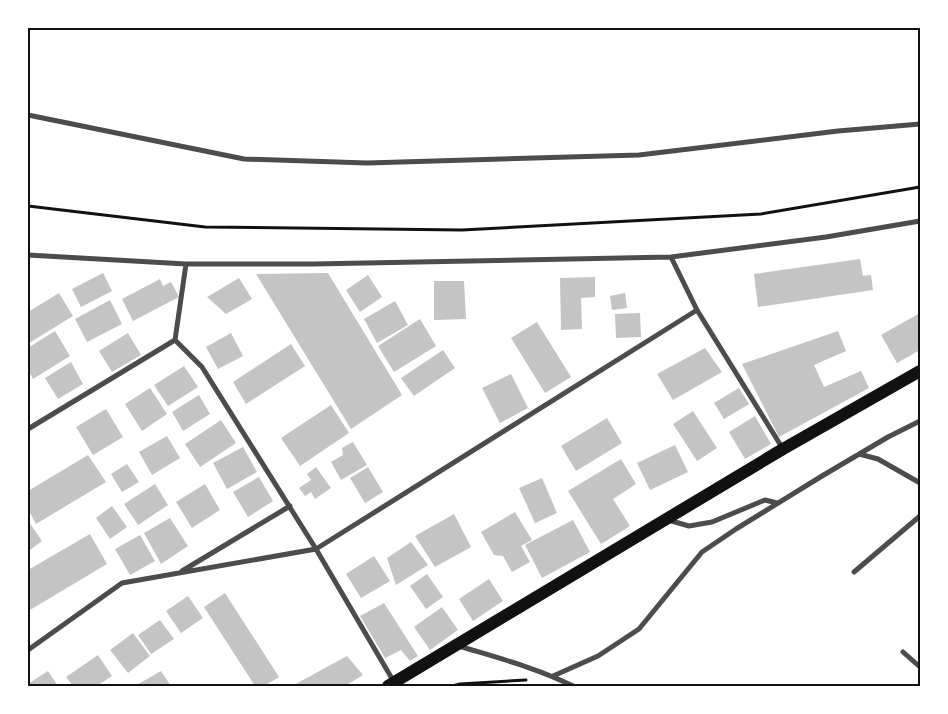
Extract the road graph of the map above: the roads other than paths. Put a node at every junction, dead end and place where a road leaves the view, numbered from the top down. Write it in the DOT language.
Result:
graph roads {
  1 [pos="28,115"];
  2 [pos="920,124"];
  3 [pos="920,221"];
  4 [pos="28,255"];
  5 [pos="671,257"];
  6 [pos="186,264"];
  7 [pos="697,310"];
  8 [pos="175,340"];
  9 [pos="920,371"];
  10 [pos="920,421"];
  11 [pos="28,428"];
  12 [pos="783,449"];
  13 [pos="859,454"];
  14 [pos="920,483"];
  15 [pos="777,503"];
  16 [pos="290,506"];
  17 [pos="920,516"];
  18 [pos="666,519"];
  19 [pos="316,549"];
  20 [pos="854,572"];
  21 [pos="180,573"];
  22 [pos="458,646"];
  23 [pos="28,650"];
  24 [pos="902,652"];
  25 [pos="920,667"];
  26 [pos="553,676"];
  27 [pos="391,685"];
  28 [pos="573,686"];
  1 -- 2 [label="street"];
  3 -- 5 [label="street"];
  4 -- 6 [label="street"];
  5 -- 6 [label="street"];
  5 -- 7 [label="street"];
  6 -- 8 [label="street"];
  7 -- 12 [label="street"];
  7 -- 19 [label="street"];
  8 -- 11 [label="street"];
  8 -- 16 [label="street"];
  9 -- 12 [label="main road"];
  10 -- 13 [label="street"];
  12 -- 18 [label="main road"];
  13 -- 14 [label="street"];
  13 -- 15 [label="street"];
  15 -- 18 [label="street"];
  15 -- 26 [label="street"];
  16 -- 19 [label="street"];
  16 -- 21 [label="street"];
  17 -- 20 [label="street"];
  18 -- 22 [label="main road"];
  19 -- 21 [label="street"];
  19 -- 27 [label="street"];
  21 -- 23 [label="street"];
  22 -- 26 [label="street"];
  22 -- 27 [label="main road"];
  24 -- 25 [label="street"];
  26 -- 28 [label="street"];
}
